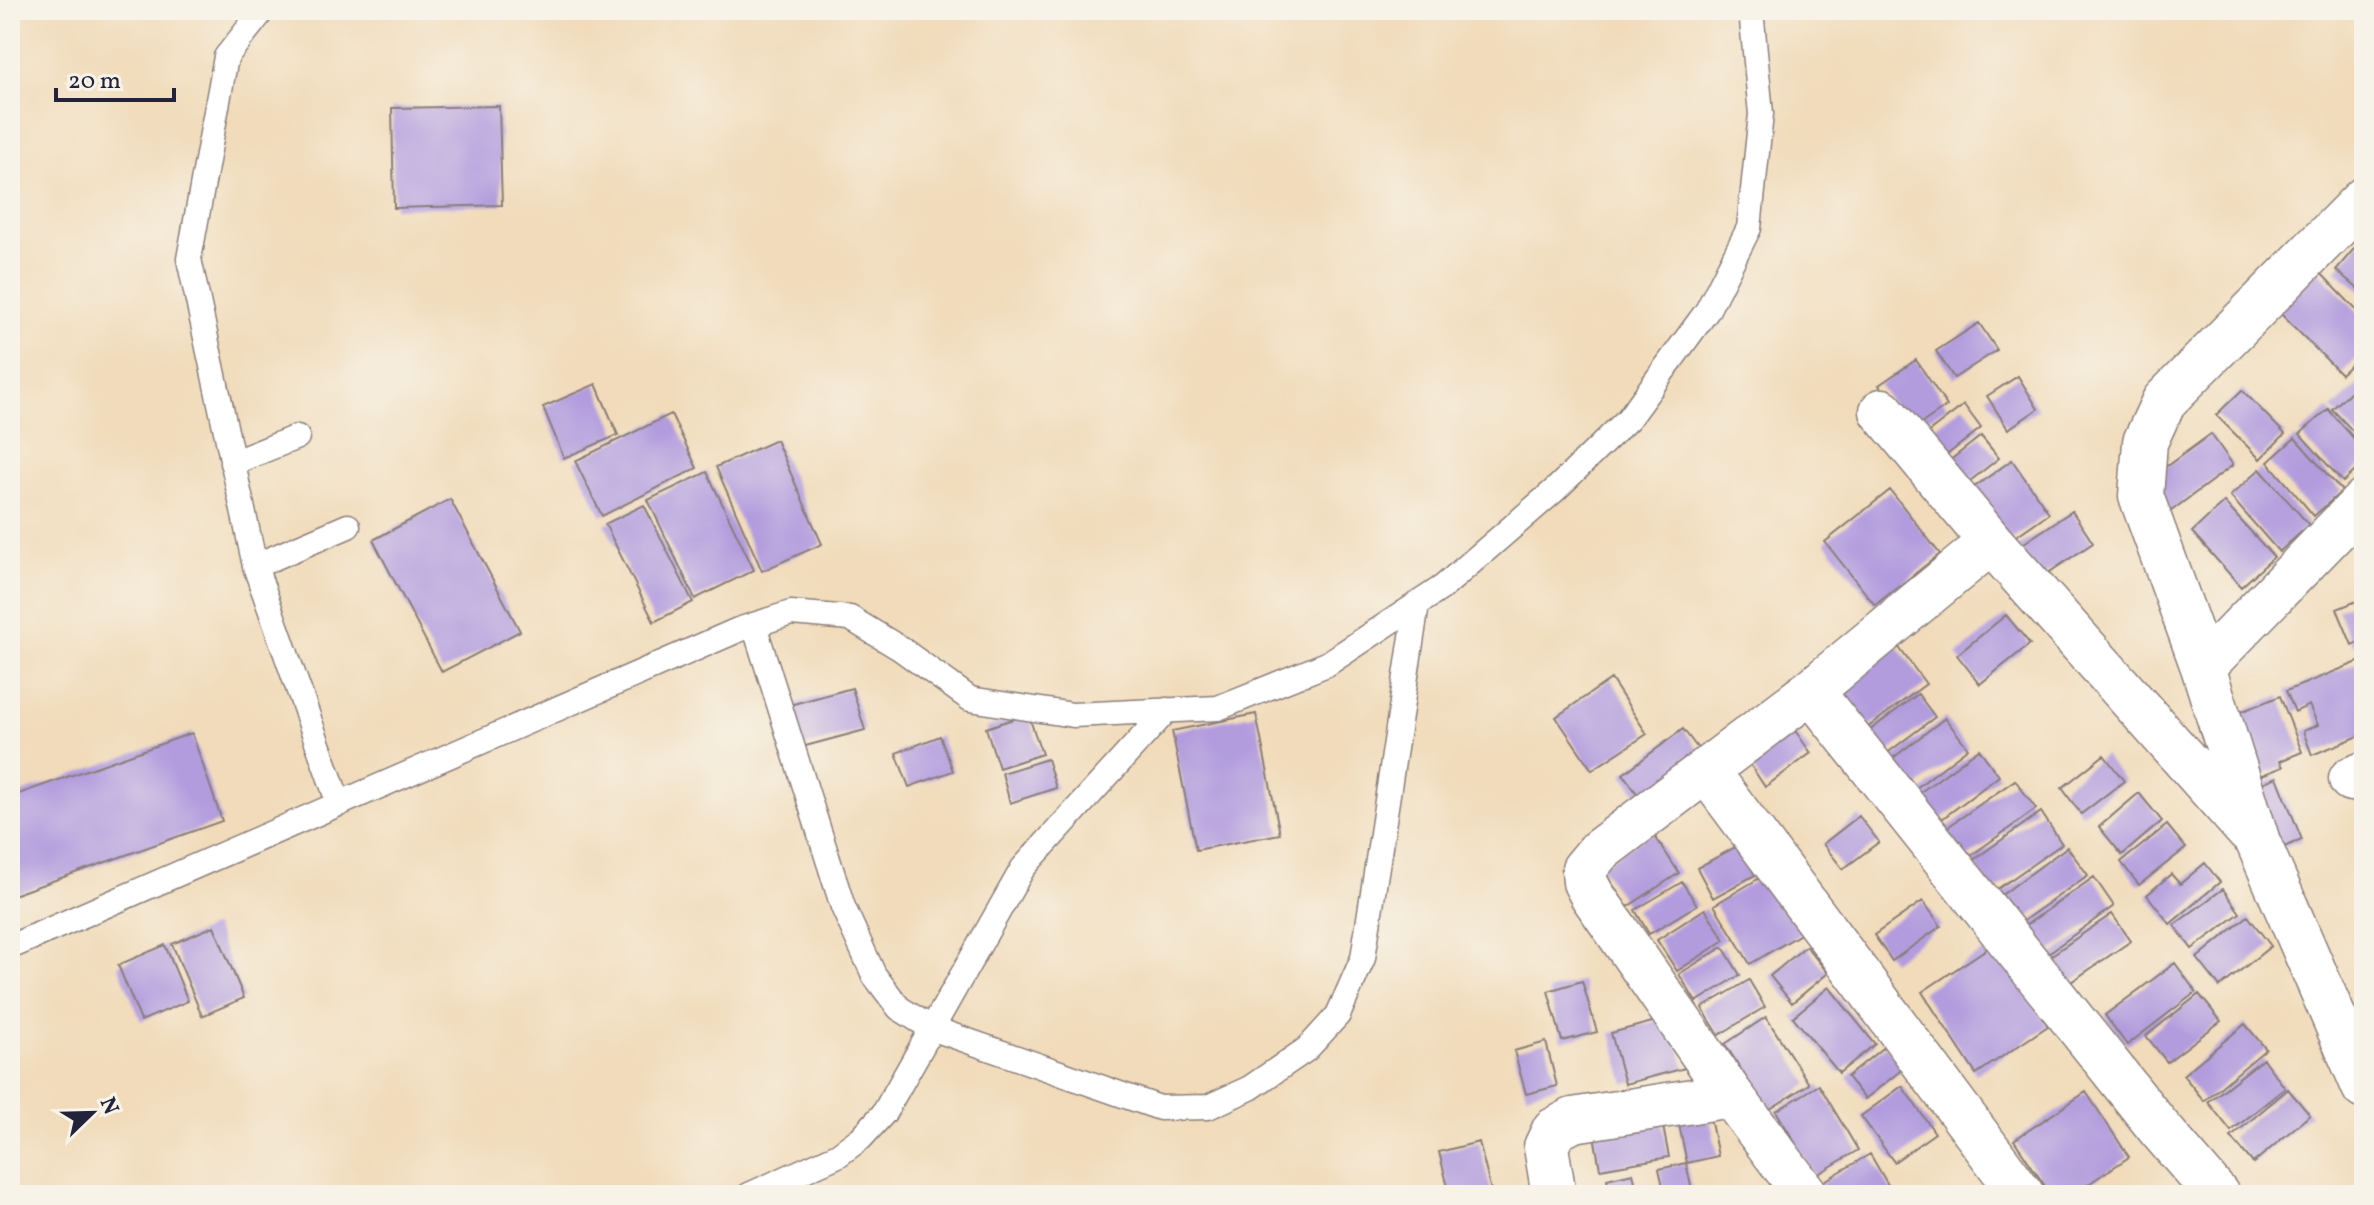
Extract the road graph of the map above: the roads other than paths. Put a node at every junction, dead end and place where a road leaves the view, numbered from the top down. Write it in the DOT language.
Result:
graph roads {
  1 [pos="263,10"];
  2 [pos="1751,10"];
  3 [pos="2364,199"];
  4 [pos="1882,411"];
  5 [pos="297,437"];
  6 [pos="232,463"];
  7 [pos="2364,501"];
  8 [pos="348,526"];
  9 [pos="1991,542"];
  10 [pos="255,566"];
  11 [pos="1417,604"];
  12 [pos="754,625"];
  13 [pos="2203,667"];
  14 [pos="1811,691"];
  15 [pos="1167,710"];
  16 [pos="1706,770"];
  17 [pos="339,804"];
  18 [pos="2258,842"];
  19 [pos="10,947"];
  20 [pos="931,1028"];
  21 [pos="2364,1087"];
  22 [pos="1731,1095"];
  23 [pos="1761,1136"];
  24 [pos="749,1195"];
  25 [pos="1554,1195"];
  26 [pos="1768,1195"];
  27 [pos="1806,1195"];
  28 [pos="2022,1195"];
  29 [pos="2217,1195"];
  1 -- 6 [label="lane"];
  2 -- 11 [label="lane"];
  3 -- 13 [label="street"];
  4 -- 9 [label="street"];
  5 -- 6 [label="lane"];
  6 -- 10 [label="lane"];
  7 -- 13 [label="street"];
  8 -- 10 [label="lane"];
  9 -- 14 [label="street"];
  9 -- 18 [label="street"];
  10 -- 17 [label="lane"];
  11 -- 15 [label="lane"];
  11 -- 20 [label="lane"];
  12 -- 15 [label="lane"];
  12 -- 17 [label="lane"];
  12 -- 20 [label="lane"];
  13 -- 18 [label="street"];
  14 -- 16 [label="street"];
  14 -- 29 [label="street"];
  15 -- 20 [label="lane"];
  16 -- 22 [label="street"];
  16 -- 28 [label="street"];
  17 -- 19 [label="lane"];
  18 -- 21 [label="street"];
  20 -- 24 [label="lane"];
  22 -- 23 [label="street"];
  22 -- 25 [label="street"];
  23 -- 26 [label="street"];
  23 -- 27 [label="street"];
}
